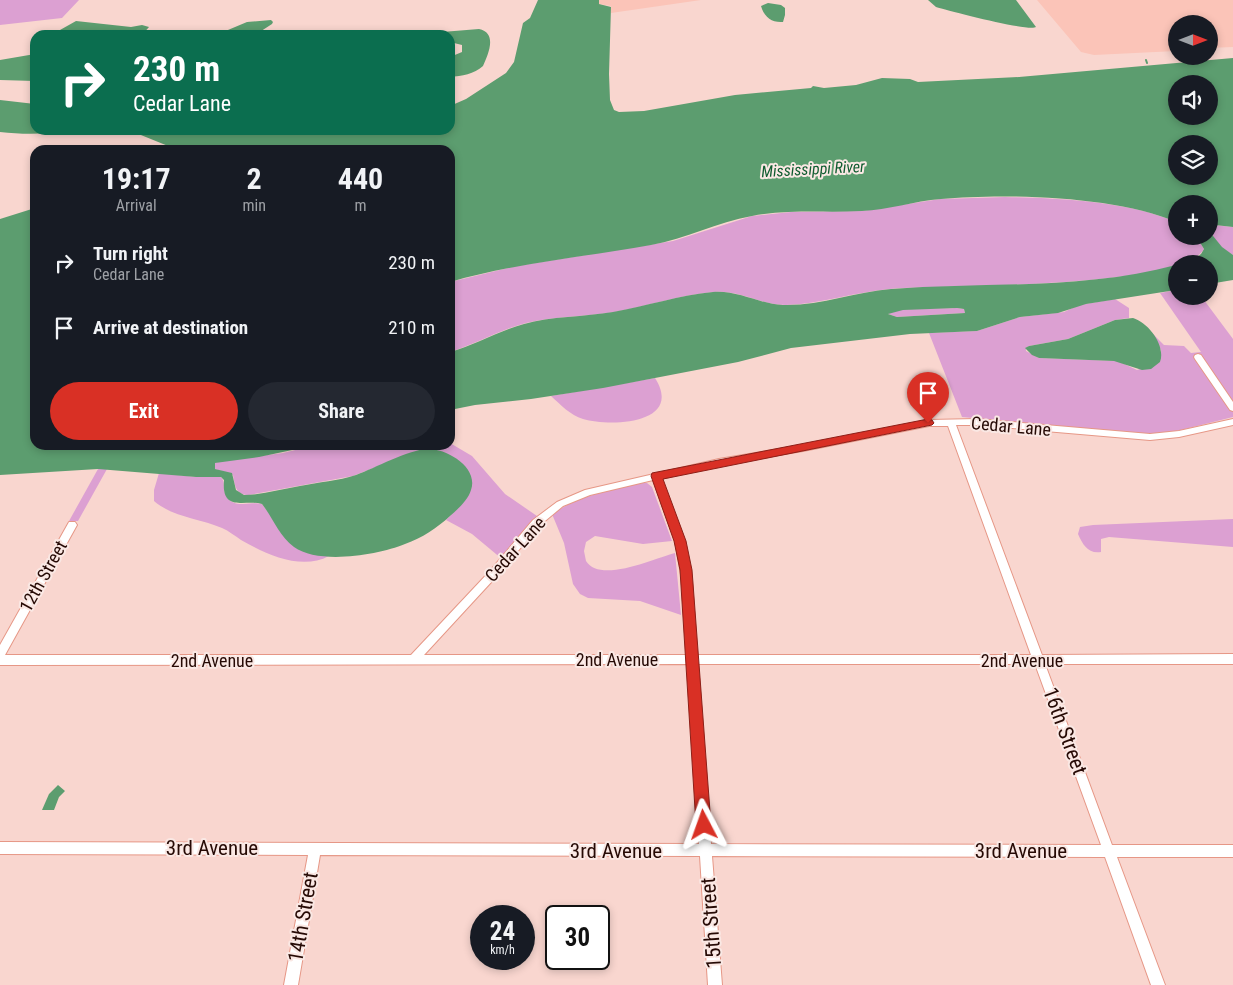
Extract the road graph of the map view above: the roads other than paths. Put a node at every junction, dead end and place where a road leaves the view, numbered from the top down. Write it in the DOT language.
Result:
graph roads {
  1 [pos="1198,357"];
  2 [pos="1233,408"];
  3 [pos="951,422"];
  4 [pos="1233,422"];
  5 [pos="656,476"];
  6 [pos="72,524"];
  7 [pos="0,655"];
  8 [pos="414,659"];
  9 [pos="693,659"];
  10 [pos="1233,659"];
  11 [pos="0,660"];
  12 [pos="1039,661"];
  13 [pos="0,848"];
  14 [pos="315,850"];
  15 [pos="706,851"];
  16 [pos="1108,851"];
  17 [pos="1233,851"];
  18 [pos="291,985"];
  19 [pos="715,985"];
  20 [pos="1158,985"];
  1 -- 2 [label="street"];
  3 -- 4 [label="street, Cedar Lane"];
  3 -- 5 [label="street, Cedar Lane"];
  3 -- 12 [label="street, 16th Street"];
  5 -- 8 [label="street, Cedar Lane"];
  5 -- 9 [label="street, 15th Street"];
  6 -- 7 [label="street, 12th Street"];
  8 -- 9 [label="street, 2nd Avenue"];
  8 -- 11 [label="street, 2nd Avenue"];
  9 -- 12 [label="street, 2nd Avenue"];
  9 -- 15 [label="street, 15th Street"];
  10 -- 12 [label="street, 2nd Avenue"];
  12 -- 16 [label="street, 16th Street"];
  13 -- 14 [label="street, 3rd Avenue"];
  14 -- 15 [label="street, 3rd Avenue"];
  14 -- 18 [label="street, 14th Street"];
  15 -- 16 [label="street, 3rd Avenue"];
  15 -- 19 [label="street, 15th Street"];
  16 -- 17 [label="street, 3rd Avenue"];
  16 -- 20 [label="street, 16th Street"];
}
